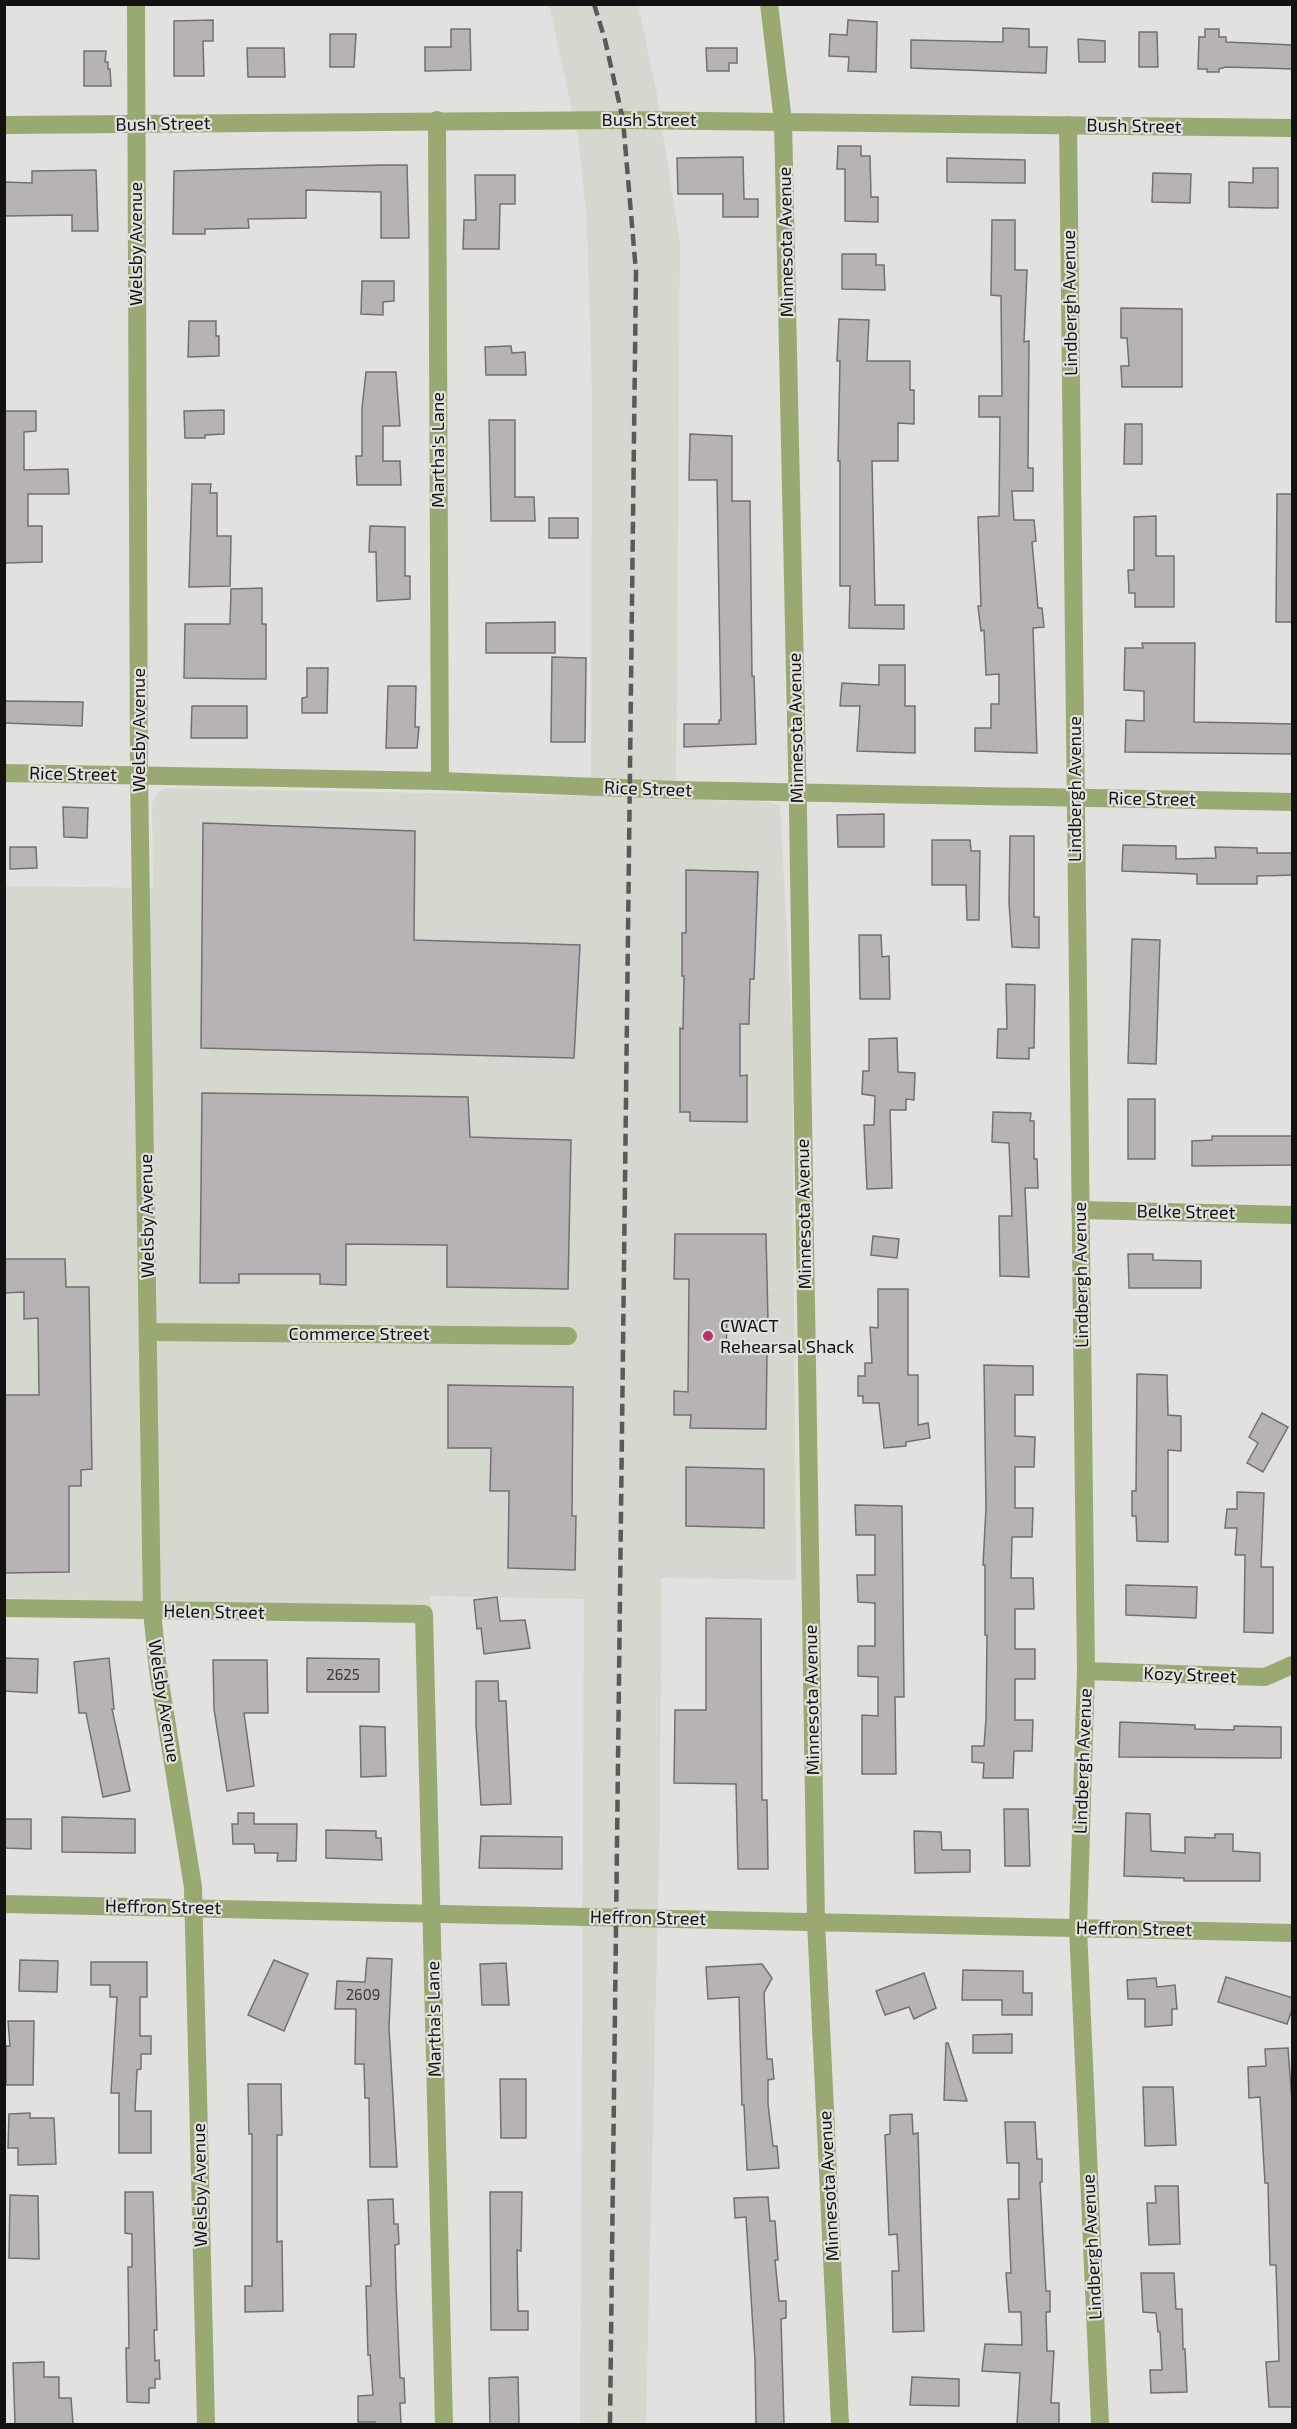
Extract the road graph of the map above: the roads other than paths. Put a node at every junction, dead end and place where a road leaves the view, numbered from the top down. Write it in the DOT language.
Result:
graph roads {
  1 [pos="136,4"];
  2 [pos="769,4"];
  3 [pos="437,120"];
  4 [pos="783,122"];
  5 [pos="4,124"];
  6 [pos="136,124"];
  7 [pos="1068,125"];
  8 [pos="1293,128"];
  9 [pos="4,773"];
  10 [pos="139,775"];
  11 [pos="440,781"];
  12 [pos="797,792"];
  13 [pos="1076,798"];
  14 [pos="1293,802"];
  15 [pos="1080,1210"];
  16 [pos="1293,1215"];
  17 [pos="149,1332"];
  18 [pos="568,1336"];
  19 [pos="4,1608"];
  20 [pos="152,1611"];
  21 [pos="424,1614"];
  22 [pos="1293,1665"];
  23 [pos="1086,1671"];
  24 [pos="4,1904"];
  25 [pos="194,1908"];
  26 [pos="431,1913"];
  27 [pos="816,1922"];
  28 [pos="1078,1928"];
  29 [pos="1293,1933"];
  30 [pos="206,2424"];
  31 [pos="444,2424"];
  32 [pos="840,2424"];
  33 [pos="1100,2424"];
  1 -- 6 [label="street, Welsby Avenue"];
  2 -- 4 [label="street, Minnesota Avenue"];
  3 -- 4 [label="street, Bush Street"];
  3 -- 6 [label="street, Bush Street"];
  3 -- 11 [label="street, Martha's Lane"];
  4 -- 7 [label="street, Bush Street"];
  4 -- 12 [label="street, Minnesota Avenue"];
  5 -- 6 [label="street, Bush Street"];
  6 -- 10 [label="street, Welsby Avenue"];
  7 -- 8 [label="street, Bush Street"];
  7 -- 13 [label="street, Lindbergh Avenue"];
  9 -- 10 [label="street, Rice Street"];
  10 -- 11 [label="street, Rice Street"];
  10 -- 17 [label="street, Welsby Avenue"];
  11 -- 12 [label="street, Rice Street"];
  12 -- 13 [label="street, Rice Street"];
  12 -- 27 [label="street, Minnesota Avenue"];
  13 -- 14 [label="street, Rice Street"];
  13 -- 15 [label="street, Lindbergh Avenue"];
  15 -- 16 [label="street, Belke Street"];
  15 -- 23 [label="street, Lindbergh Avenue"];
  17 -- 18 [label="street, Commerce Street"];
  17 -- 20 [label="street, Welsby Avenue"];
  19 -- 20 [label="street, Helen Street"];
  20 -- 21 [label="street, Helen Street"];
  20 -- 25 [label="street, Welsby Avenue"];
  21 -- 26 [label="street, Martha's Lane"];
  22 -- 23 [label="street, Kozy Street"];
  23 -- 28 [label="street, Lindbergh Avenue"];
  24 -- 25 [label="street, Heffron Street"];
  25 -- 26 [label="street, Heffron Street"];
  25 -- 30 [label="street, Welsby Avenue"];
  26 -- 27 [label="street, Heffron Street"];
  26 -- 31 [label="street, Martha's Lane"];
  27 -- 28 [label="street, Heffron Street"];
  27 -- 32 [label="street, Minnesota Avenue"];
  28 -- 29 [label="street, Heffron Street"];
  28 -- 33 [label="street, Lindbergh Avenue"];
}
